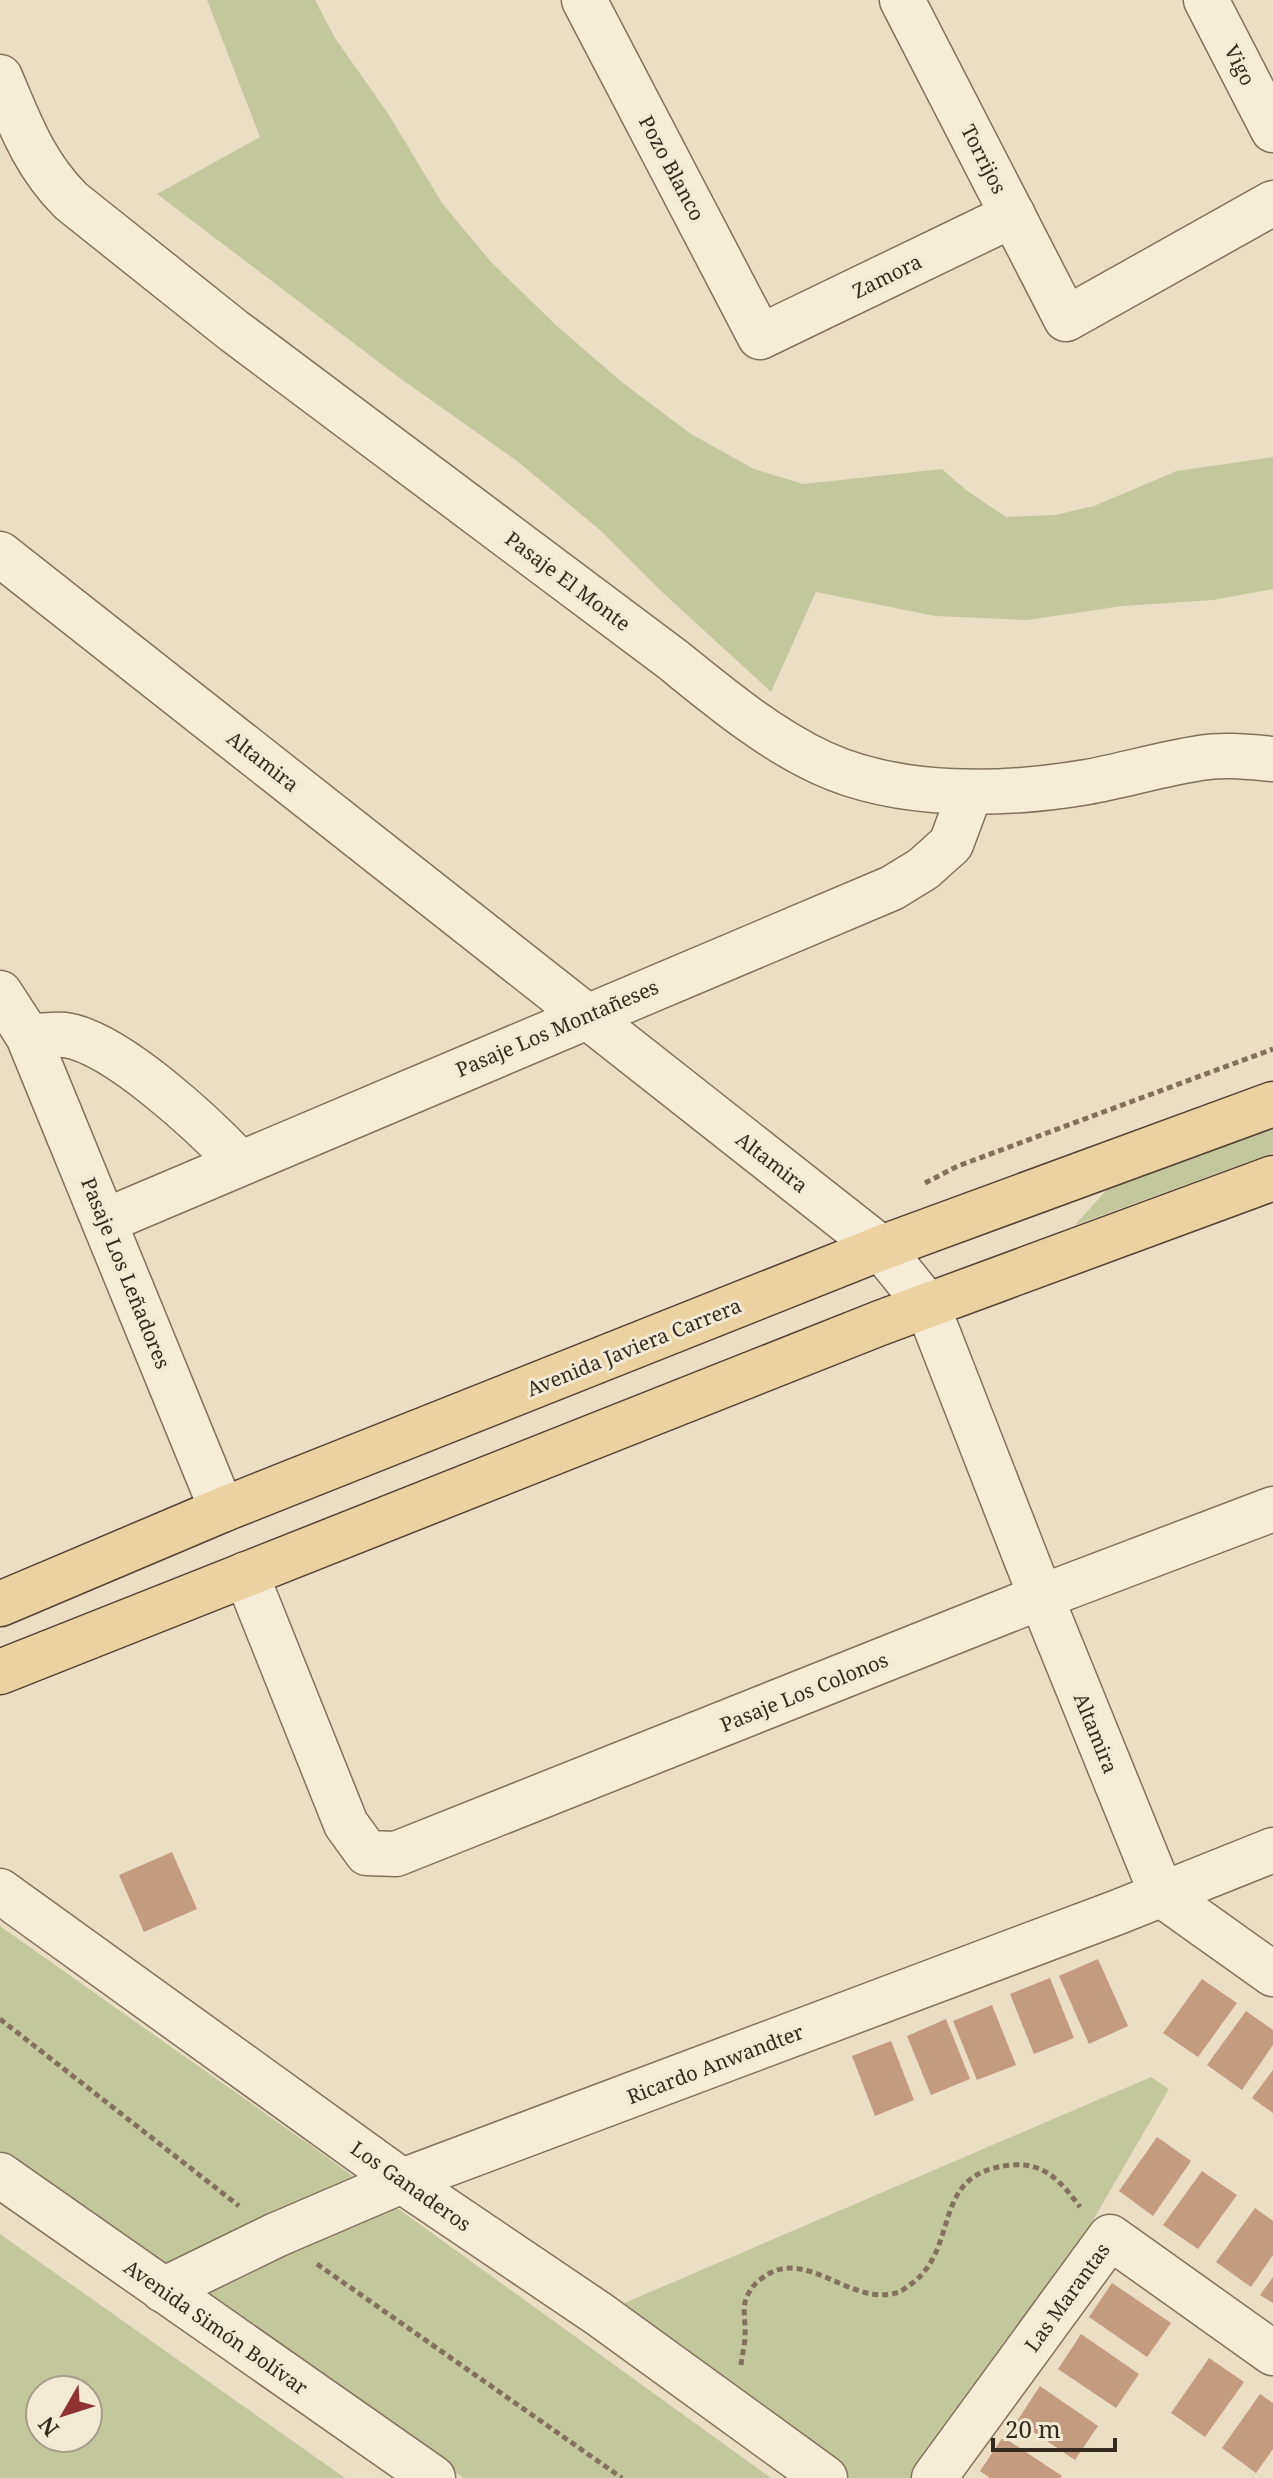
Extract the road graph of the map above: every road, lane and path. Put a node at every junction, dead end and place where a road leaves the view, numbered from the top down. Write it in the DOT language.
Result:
graph roads {
  1 [pos="584,0"];
  2 [pos="902,0"];
  3 [pos="1206,0"];
  4 [pos="0,77"];
  5 [pos="1273,130"];
  6 [pos="1273,203"];
  7 [pos="1013,215"];
  8 [pos="760,337"];
  9 [pos="0,554"];
  10 [pos="1273,759"];
  11 [pos="970,793"];
  12 [pos="0,993"];
  13 [pos="586,1015"];
  14 [pos="28,1036"];
  15 [pos="1273,1104"];
  16 [pos="240,1163"];
  17 [pos="1273,1178"];
  18 [pos="105,1221"];
  19 [pos="881,1248"];
  20 [pos="927,1305"];
  21 [pos="1273,1509"];
  22 [pos="222,1510"];
  23 [pos="246,1574"];
  24 [pos="1041,1597"];
  25 [pos="0,1604"];
  26 [pos="0,1672"];
  27 [pos="1273,1850"];
  28 [pos="0,1891"];
  29 [pos="1162,1895"];
  30 [pos="1273,1974"];
  31 [pos="0,2175"];
  32 [pos="402,2181"];
  33 [pos="1097,2256"];
  34 [pos="163,2290"];
  35 [pos="1273,2353"];
  36 [pos="734,2413"];
  37 [pos="433,2478"];
  38 [pos="825,2478"];
  39 [pos="934,2478"];
  1 -- 8 [label="street, Pozo Blanco"];
  2 -- 7 [label="street, Torrijos"];
  3 -- 5 [label="street, Vigo"];
  4 -- 11 [label="street, Pasaje El Monte"];
  6 -- 7 [label="street, Torrijos"];
  7 -- 8 [label="street, Zamora"];
  9 -- 13 [label="street, Altamira"];
  10 -- 11 [label="street, Pasaje El Monte"];
  11 -- 13 [label="street, Pasaje Los Montañeses"];
  12 -- 14 [label="street, Pasaje Los Leñadores"];
  13 -- 16 [label="street, Pasaje Los Montañeses"];
  13 -- 19 [label="street, Altamira"];
  14 -- 16 [label="street"];
  14 -- 18 [label="street, Pasaje Los Leñadores"];
  15 -- 19 [label="main road, Avenida Javiera Carrera"];
  16 -- 18 [label="street, Pasaje Los Montañeses"];
  17 -- 20 [label="main road"];
  18 -- 22 [label="street, Pasaje Los Leñadores"];
  19 -- 20 [label="street, Altamira"];
  19 -- 22 [label="main road, Avenida Javiera Carrera"];
  20 -- 23 [label="main road"];
  20 -- 24 [label="street, Altamira"];
  21 -- 24 [label="street, Pasaje Los Colonos"];
  22 -- 25 [label="main road, Avenida Javiera Carrera"];
  23 -- 24 [label="street, Pasaje Los Colonos"];
  23 -- 26 [label="main road"];
  24 -- 29 [label="street, Altamira"];
  27 -- 29 [label="street, Ricardo Anwandter"];
  28 -- 32 [label="street, Los Ganaderos"];
  29 -- 30 [label="street"];
  29 -- 32 [label="street, Ricardo Anwandter"];
  31 -- 34 [label="street, Avenida Simón Bolívar"];
  32 -- 34 [label="street, Ricardo Anwandter"];
  32 -- 36 [label="street, Los Ganaderos"];
  33 -- 35 [label="street, Las Marantas"];
  33 -- 36 [label="path"];
  33 -- 39 [label="street, Las Marantas"];
  34 -- 37 [label="street, Avenida Simón Bolívar"];
  36 -- 38 [label="street, Los Ganaderos"];
}
